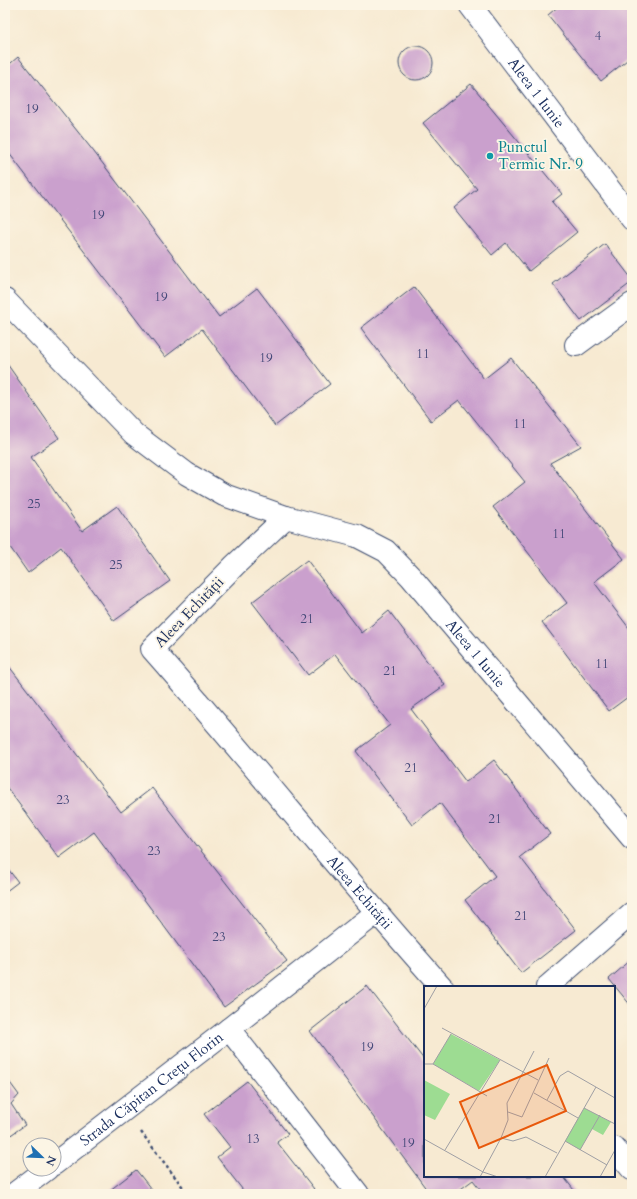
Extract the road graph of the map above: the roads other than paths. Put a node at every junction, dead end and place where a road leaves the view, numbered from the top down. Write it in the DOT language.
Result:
graph roads {
  1 [pos="470,5"];
  2 [pos="632,220"];
  3 [pos="632,304"];
  4 [pos="8,310"];
  5 [pos="576,345"];
  6 [pos="286,517"];
  7 [pos="632,838"];
  8 [pos="376,913"];
  9 [pos="632,913"];
  10 [pos="441,986"];
  11 [pos="549,986"];
  12 [pos="230,1029"];
  13 [pos="615,1149"];
  14 [pos="62,1158"];
  15 [pos="632,1169"];
  16 [pos="36,1177"];
  17 [pos="14,1194"];
  18 [pos="358,1194"];
  1 -- 2 [label="street, Aleea 1 Iunie"];
  3 -- 5 [label="street"];
  4 -- 6 [label="street"];
  6 -- 7 [label="street, Aleea 1 Iunie"];
  6 -- 8 [label="street, Aleea Echității"];
  8 -- 10 [label="street, Aleea Echității"];
  8 -- 12 [label="street, Strada Căpitan Crețu Florin"];
  9 -- 11 [label="street"];
  12 -- 14 [label="street, Strada Căpitan Crețu Florin"];
  12 -- 18 [label="street, Strada Căpitan Crețu Florin"];
  13 -- 15 [label="street"];
  16 -- 17 [label="street"];
}
